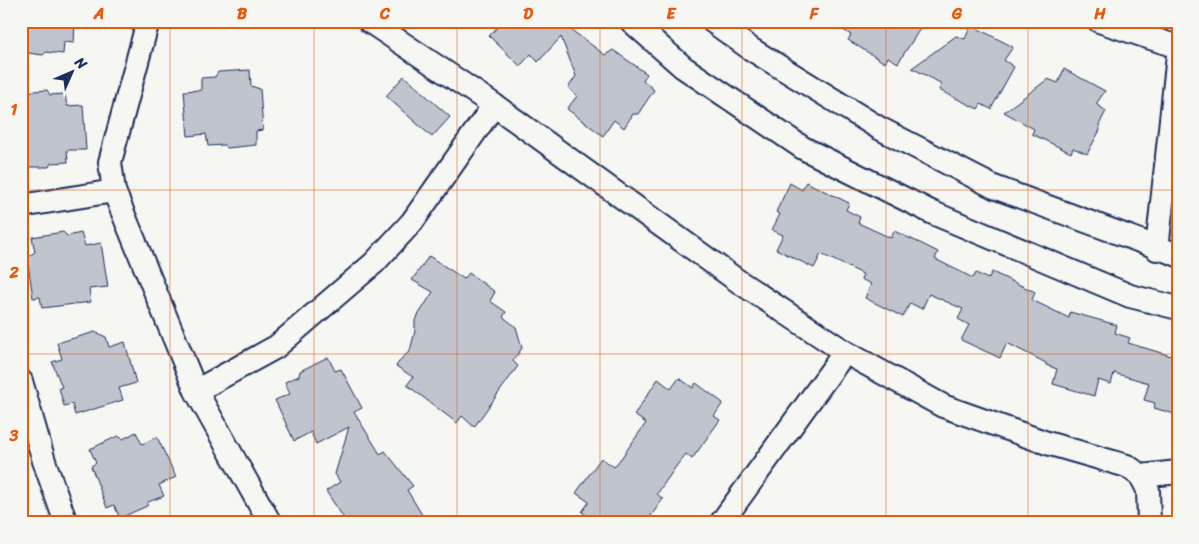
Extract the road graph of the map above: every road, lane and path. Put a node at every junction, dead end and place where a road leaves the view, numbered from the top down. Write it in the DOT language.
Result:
graph roads {
  1 [pos="148,21"];
  2 [pos="369,21"];
  3 [pos="631,21"];
  4 [pos="712,21"];
  5 [pos="1099,21"];
  6 [pos="1178,47"];
  7 [pos="1178,55"];
  8 [pos="494,104"];
  9 [pos="114,191"];
  10 [pos="21,206"];
  11 [pos="1168,252"];
  12 [pos="1178,308"];
  13 [pos="845,352"];
  14 [pos="21,381"];
  15 [pos="196,391"];
  16 [pos="1178,472"];
  17 [pos="1141,476"];
  18 [pos="66,523"];
  19 [pos="270,523"];
  20 [pos="721,523"];
  21 [pos="1148,523"];
  1 -- 9 [label="street"];
  2 -- 8 [label="street"];
  3 -- 12 [label="street"];
  4 -- 11 [label="street"];
  5 -- 6 [label="street"];
  7 -- 11 [label="street"];
  8 -- 13 [label="street"];
  8 -- 15 [label="street"];
  9 -- 10 [label="street"];
  9 -- 15 [label="street"];
  13 -- 17 [label="street"];
  13 -- 20 [label="street"];
  14 -- 18 [label="street"];
  15 -- 19 [label="street"];
  16 -- 17 [label="street"];
  17 -- 21 [label="street"];
}
